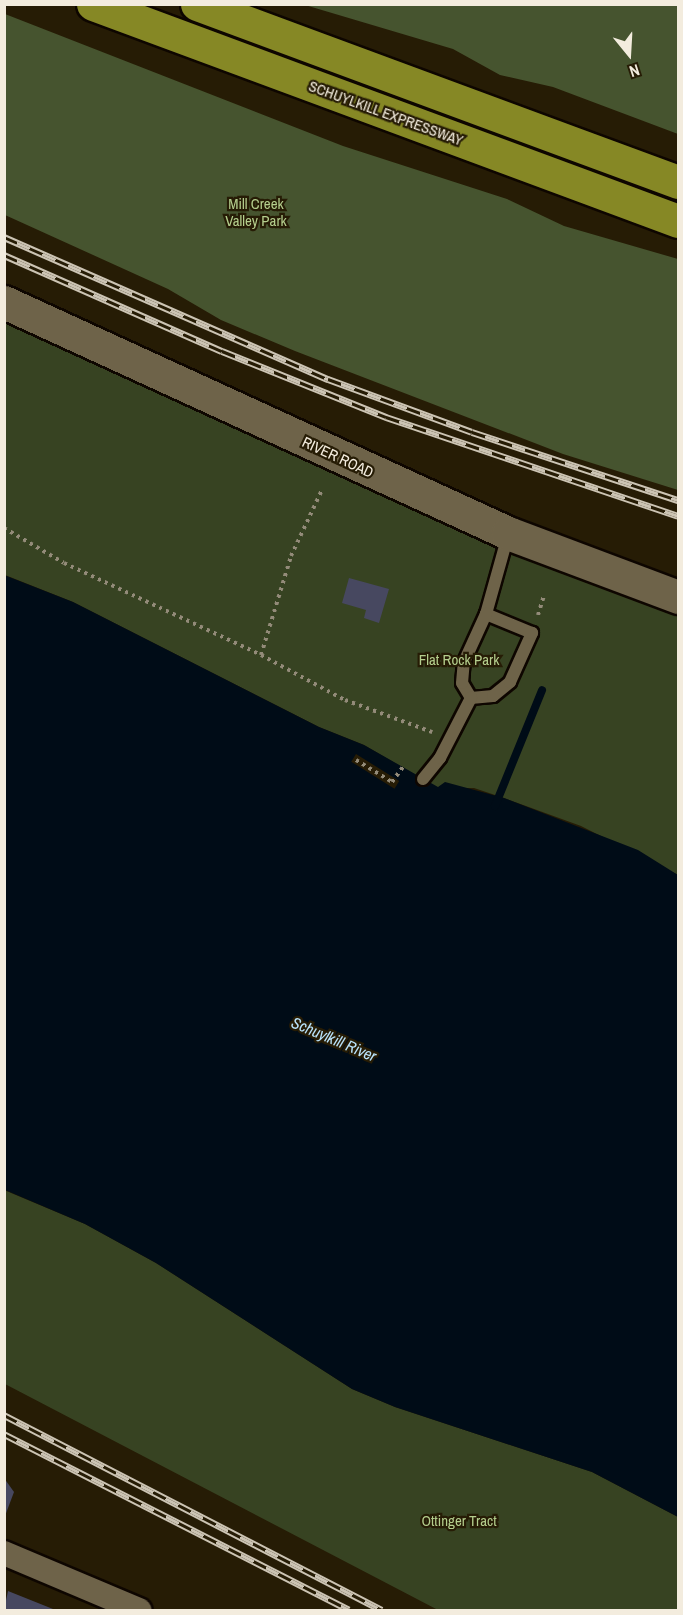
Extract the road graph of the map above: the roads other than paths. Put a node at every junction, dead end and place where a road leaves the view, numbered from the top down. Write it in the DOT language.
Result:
graph roads {
  1 [pos="93,4"];
  2 [pos="197,4"];
  3 [pos="678,182"];
  4 [pos="678,221"];
  5 [pos="4,302"];
  6 [pos="508,533"];
  7 [pos="678,597"];
  8 [pos="486,614"];
  9 [pos="471,698"];
  10 [pos="423,779"];
  11 [pos="4,1552"];
  12 [pos="139,1611"];
  1 -- 4 [label="highway, SCHUYLKILL EXPRESSWAY"];
  2 -- 3 [label="highway"];
  5 -- 6 [label="street, RIVER ROAD"];
  6 -- 7 [label="street, RIVER ROAD"];
  6 -- 8 [label="lane"];
  8 -- 9 [label="lane"];
  8 -- 9 [label="lane"];
  9 -- 10 [label="lane"];
  11 -- 12 [label="street"];
}
